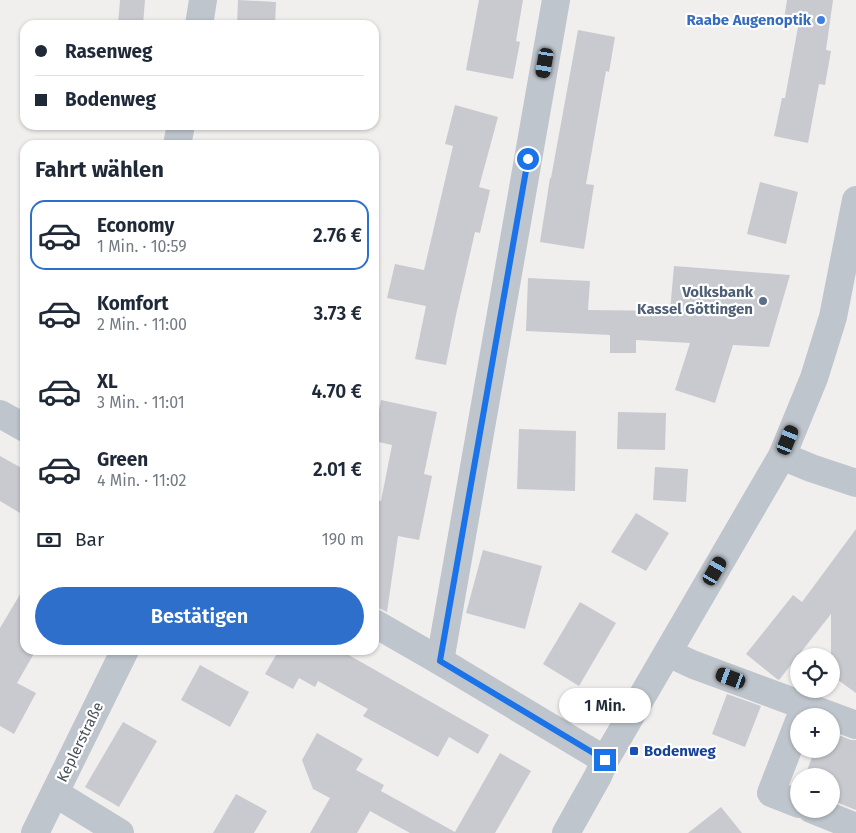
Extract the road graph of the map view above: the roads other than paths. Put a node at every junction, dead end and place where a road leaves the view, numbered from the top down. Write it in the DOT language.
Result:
graph roads {
  1 [pos="204,0"];
  2 [pos="556,0"];
  3 [pos="200,20"];
  4 [pos="856,200"];
  5 [pos="845,319"];
  6 [pos="0,414"];
  7 [pos="20,425"];
  8 [pos="782,456"];
  9 [pos="856,483"];
  10 [pos="379,626"];
  11 [pos="668,653"];
  12 [pos="123,655"];
  13 [pos="440,661"];
  14 [pos="790,709"];
  15 [pos="840,722"];
  16 [pos="856,725"];
  17 [pos="790,743"];
  18 [pos="605,760"];
  19 [pos="55,793"];
  20 [pos="790,800"];
  21 [pos="834,818"];
  22 [pos="856,827"];
  23 [pos="35,833"];
  24 [pos="120,833"];
  25 [pos="566,833"];
  1 -- 3 [label="street"];
  2 -- 13 [label="street"];
  4 -- 5 [label="street"];
  5 -- 8 [label="street"];
  6 -- 7 [label="street"];
  8 -- 9 [label="street"];
  8 -- 11 [label="street"];
  10 -- 13 [label="street"];
  11 -- 14 [label="street"];
  11 -- 18 [label="street"];
  12 -- 19 [label="street, Keplerstraße"];
  13 -- 18 [label="street"];
  15 -- 16 [label="street"];
  17 -- 20 [label="street"];
  18 -- 25 [label="street"];
  19 -- 23 [label="street, Keplerstraße"];
  19 -- 24 [label="street"];
  21 -- 22 [label="street"];
}
